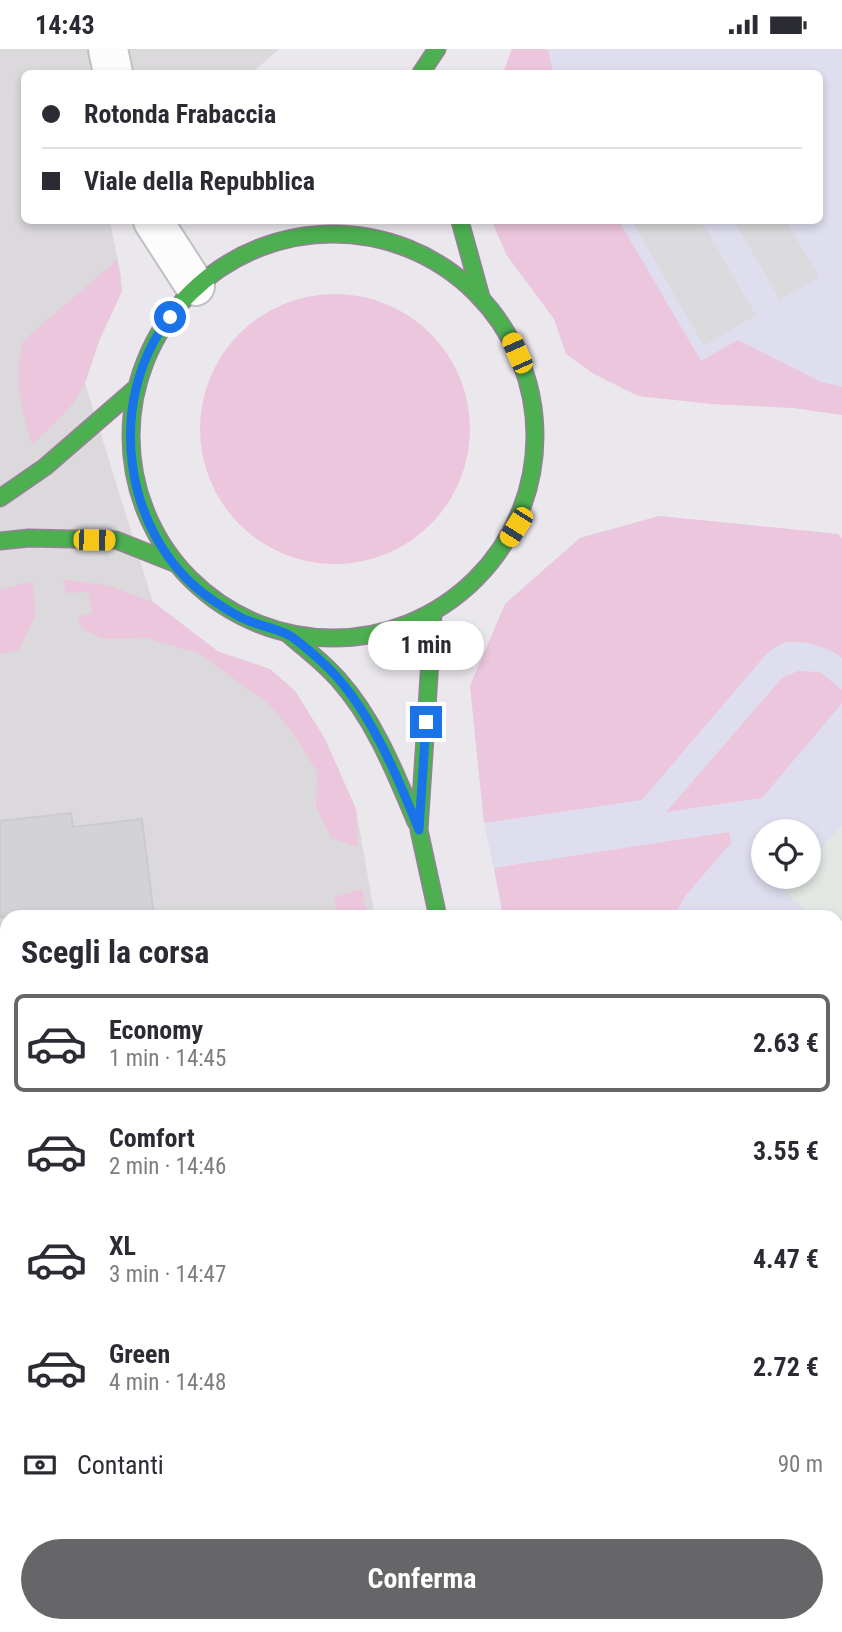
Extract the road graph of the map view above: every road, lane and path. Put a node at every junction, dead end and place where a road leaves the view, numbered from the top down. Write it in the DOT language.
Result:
graph roads {
  1 [pos="108,49"];
  2 [pos="437,49"];
  3 [pos="112,70"];
  4 [pos="423,70"];
  5 [pos="155,224"];
  6 [pos="307,224"];
  7 [pos="461,224"];
  8 [pos="294,236"];
  9 [pos="195,286"];
  10 [pos="481,297"];
  11 [pos="135,389"];
  12 [pos="0,498"];
  13 [pos="0,541"];
  14 [pos="174,563"];
  15 [pos="433,614"];
  16 [pos="289,635"];
  17 [pos="419,830"];
  18 [pos="436,910"];
  1 -- 3 [label="street"];
  2 -- 4 [label="main road"];
  5 -- 9 [label="street"];
  6 -- 8 [label="main road"];
  7 -- 10 [label="main road"];
  8 -- 9 [label="main road"];
  8 -- 10 [label="main road"];
  9 -- 11 [label="main road"];
  10 -- 15 [label="main road"];
  11 -- 12 [label="main road"];
  11 -- 14 [label="main road"];
  13 -- 14 [label="main road"];
  14 -- 16 [label="main road"];
  15 -- 16 [label="main road"];
  15 -- 17 [label="main road"];
  16 -- 17 [label="main road"];
  17 -- 18 [label="main road"];
}
